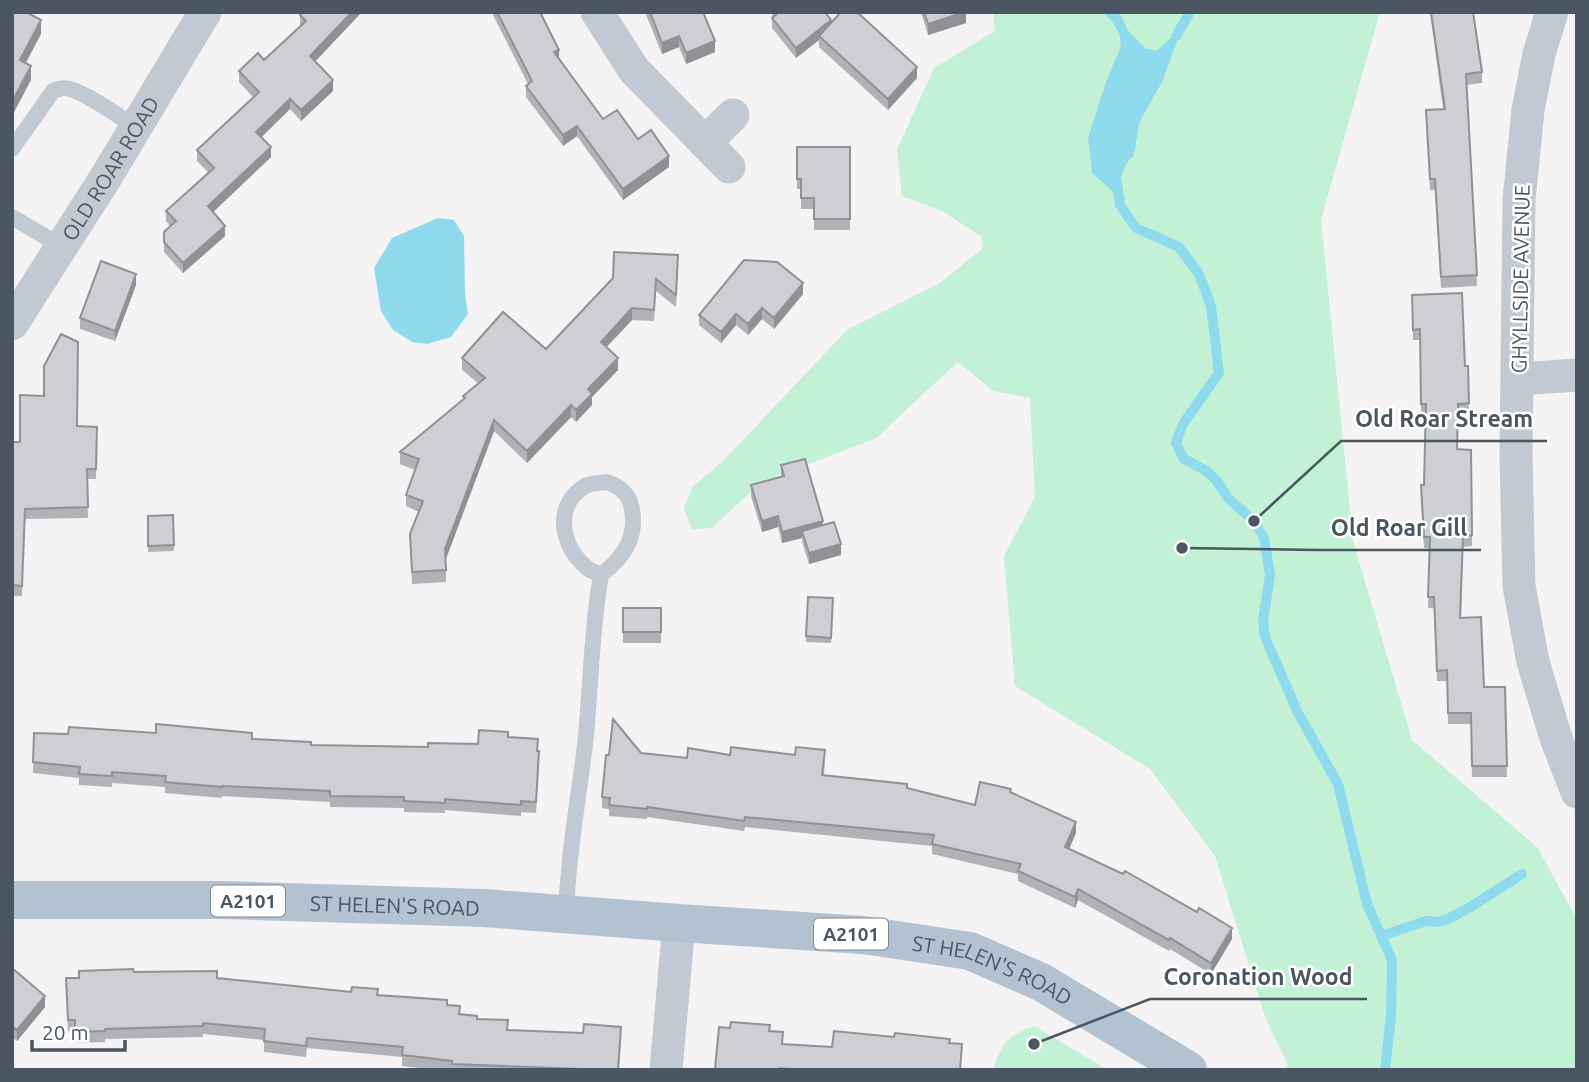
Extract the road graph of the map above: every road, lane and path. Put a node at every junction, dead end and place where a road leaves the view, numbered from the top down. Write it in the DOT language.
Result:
graph roads {
  1 [pos="205,12"];
  2 [pos="597,12"];
  3 [pos="1552,12"];
  4 [pos="733,115"];
  5 [pos="136,127"];
  6 [pos="705,143"];
  7 [pos="12,149"];
  8 [pos="729,167"];
  9 [pos="12,217"];
  10 [pos="61,246"];
  11 [pos="12,324"];
  12 [pos="1577,375"];
  13 [pos="1518,379"];
  14 [pos="601,575"];
  15 [pos="1577,792"];
  16 [pos="12,900"];
  17 [pos="566,914"];
  18 [pos="679,923"];
  19 [pos="666,1070"];
  20 [pos="1188,1070"];
  1 -- 5 [label="street, OLD ROAR ROAD"];
  2 -- 6 [label="street"];
  3 -- 13 [label="street, GHYLLSIDE AVENUE"];
  4 -- 6 [label="street"];
  5 -- 7 [label="lane"];
  5 -- 10 [label="street, OLD ROAR ROAD"];
  6 -- 8 [label="street"];
  9 -- 10 [label="lane"];
  10 -- 11 [label="street, OLD ROAR ROAD"];
  12 -- 13 [label="street"];
  13 -- 15 [label="street, GHYLLSIDE AVENUE"];
  14 -- 14 [label="lane"];
  14 -- 17 [label="lane"];
  16 -- 17 [label="main road, ST HELEN'S ROAD / A2101"];
  17 -- 18 [label="main road, ST HELEN'S ROAD / A2101"];
  18 -- 19 [label="street"];
  18 -- 20 [label="main road, ST HELEN'S ROAD / A2101"];
}
